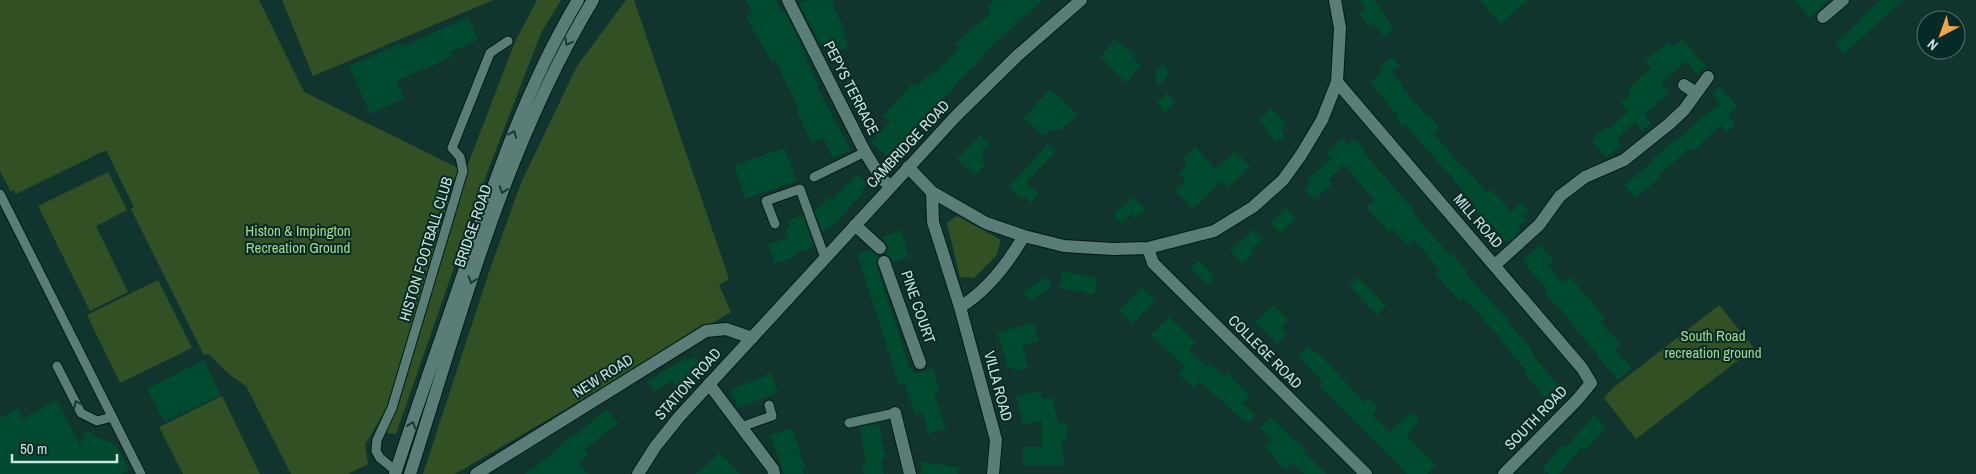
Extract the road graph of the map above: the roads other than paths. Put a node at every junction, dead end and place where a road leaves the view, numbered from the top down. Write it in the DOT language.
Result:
graph roads {
  1 [pos="578,0"];
  2 [pos="593,0"];
  3 [pos="788,0"];
  4 [pos="1082,0"];
  5 [pos="1335,0"];
  6 [pos="1843,0"];
  7 [pos="1823,17"];
  8 [pos="508,41"];
  9 [pos="1708,77"];
  10 [pos="1337,82"];
  11 [pos="1684,85"];
  12 [pos="1696,93"];
  13 [pos="865,152"];
  14 [pos="908,167"];
  15 [pos="814,176"];
  16 [pos="890,186"];
  17 [pos="932,192"];
  18 [pos="0,194"];
  19 [pos="775,224"];
  20 [pos="855,225"];
  21 [pos="1024,236"];
  22 [pos="880,248"];
  23 [pos="1148,248"];
  24 [pos="825,258"];
  25 [pos="884,262"];
  26 [pos="1495,265"];
  27 [pos="960,307"];
  28 [pos="769,320"];
  29 [pos="752,338"];
  30 [pos="920,363"];
  31 [pos="57,366"];
  32 [pos="1591,383"];
  33 [pos="709,384"];
  34 [pos="769,405"];
  35 [pos="895,413"];
  36 [pos="112,416"];
  37 [pos="849,423"];
  38 [pos="740,427"];
  39 [pos="396,473"];
  40 [pos="141,474"];
  41 [pos="410,474"];
  42 [pos="476,474"];
  43 [pos="638,474"];
  44 [pos="774,474"];
  45 [pos="910,474"];
  46 [pos="993,474"];
  47 [pos="1366,474"];
  48 [pos="1504,474"];
  39 -- 1 [label="street, BRIDGE ROAD, one-way"];
  2 -- 41 [label="street, BRIDGE ROAD, one-way"];
  3 -- 13 [label="street, PEPYS TERRACE"];
  4 -- 14 [label="street, CAMBRIDGE ROAD"];
  5 -- 10 [label="street"];
  6 -- 7 [label="street"];
  8 -- 39 [label="lane, HISTON FOOTBALL CLUB"];
  9 -- 12 [label="street"];
  10 -- 23 [label="street"];
  10 -- 26 [label="street, MILL ROAD"];
  11 -- 12 [label="street"];
  12 -- 26 [label="street"];
  13 -- 15 [label="lane"];
  13 -- 16 [label="street, PEPYS TERRACE"];
  14 -- 16 [label="street, CAMBRIDGE ROAD"];
  14 -- 17 [label="street"];
  16 -- 20 [label="street, CAMBRIDGE ROAD"];
  17 -- 21 [label="street"];
  17 -- 27 [label="street, VILLA ROAD"];
  18 -- 36 [label="lane"];
  19 -- 24 [label="lane"];
  20 -- 22 [label="street"];
  20 -- 24 [label="street, CAMBRIDGE ROAD"];
  21 -- 23 [label="street"];
  21 -- 27 [label="street"];
  23 -- 47 [label="street, COLLEGE ROAD"];
  24 -- 28 [label="street, CAMBRIDGE ROAD"];
  25 -- 30 [label="street, PINE COURT"];
  26 -- 32 [label="street, MILL ROAD"];
  27 -- 46 [label="street, VILLA ROAD"];
  28 -- 29 [label="street, STATION ROAD"];
  29 -- 33 [label="street, STATION ROAD"];
  29 -- 42 [label="street, NEW ROAD"];
  36 -- 31 [label="lane, one-way"];
  32 -- 48 [label="street, SOUTH ROAD"];
  33 -- 38 [label="street"];
  33 -- 43 [label="street, STATION ROAD"];
  34 -- 38 [label="lane"];
  35 -- 37 [label="lane"];
  35 -- 45 [label="street"];
  36 -- 40 [label="lane"];
  38 -- 44 [label="street"];
}
